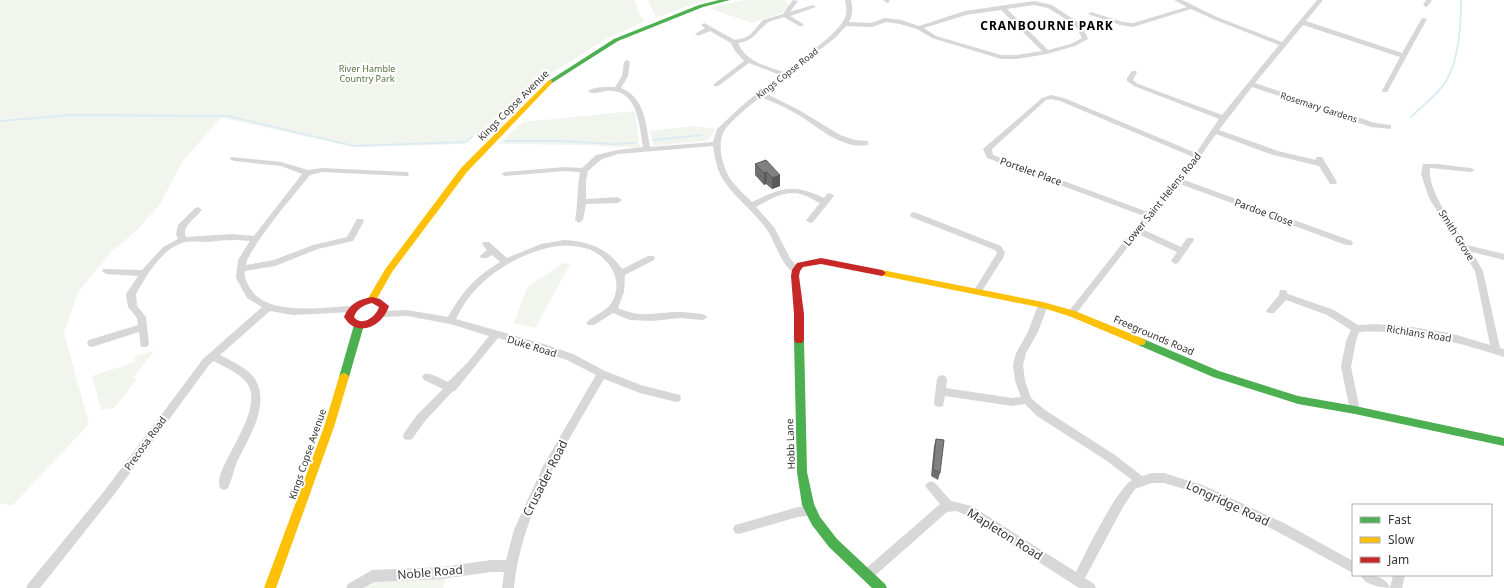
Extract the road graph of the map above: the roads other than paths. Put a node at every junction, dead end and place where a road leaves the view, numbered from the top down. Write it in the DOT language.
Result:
graph roads {
  1 [pos="728,0"];
  2 [pos="848,0"];
  3 [pos="1177,0"];
  4 [pos="1320,0"];
  5 [pos="794,1"];
  6 [pos="813,7"];
  7 [pos="1002,7"];
  8 [pos="1192,7"];
  9 [pos="785,14"];
  10 [pos="1091,14"];
  11 [pos="1424,19"];
  12 [pos="1302,22"];
  13 [pos="846,24"];
  14 [pos="801,25"];
  15 [pos="919,28"];
  16 [pos="698,34"];
  17 [pos="734,42"];
  18 [pos="1284,45"];
  19 [pos="1047,52"];
  20 [pos="1404,56"];
  21 [pos="748,61"];
  22 [pos="625,65"];
  23 [pos="1134,72"];
  24 [pos="786,74"];
  25 [pos="713,76"];
  26 [pos="722,80"];
  27 [pos="1250,84"];
  28 [pos="716,85"];
  29 [pos="618,88"];
  30 [pos="594,91"];
  31 [pos="1385,91"];
  32 [pos="761,94"];
  33 [pos="1223,118"];
  34 [pos="1388,127"];
  35 [pos="1214,131"];
  36 [pos="865,143"];
  37 [pos="716,144"];
  38 [pos="855,144"];
  39 [pos="647,149"];
  40 [pos="854,152"];
  41 [pos="1198,156"];
  42 [pos="234,159"];
  43 [pos="584,170"];
  44 [pos="1471,170"];
  45 [pos="307,173"];
  46 [pos="405,174"];
  47 [pos="506,174"];
  48 [pos="1179,181"];
  49 [pos="1333,182"];
  50 [pos="618,200"];
  51 [pos="582,202"];
  52 [pos="751,206"];
  53 [pos="198,210"];
  54 [pos="919,215"];
  55 [pos="1149,215"];
  56 [pos="579,220"];
  57 [pos="810,220"];
  58 [pos="360,222"];
  59 [pos="1137,230"];
  60 [pos="184,240"];
  61 [pos="256,240"];
  62 [pos="1190,240"];
  63 [pos="1349,243"];
  64 [pos="486,244"];
  65 [pos="1466,248"];
  66 [pos="493,250"];
  67 [pos="1182,251"];
  68 [pos="484,256"];
  69 [pos="1504,256"];
  70 [pos="651,258"];
  71 [pos="1175,261"];
  72 [pos="506,262"];
  73 [pos="241,269"];
  74 [pos="796,270"];
  75 [pos="106,271"];
  76 [pos="144,273"];
  77 [pos="620,274"];
  78 [pos="977,292"];
  79 [pos="372,300"];
  80 [pos="1043,305"];
  81 [pos="268,307"];
  82 [pos="352,309"];
  83 [pos="612,309"];
  84 [pos="1271,311"];
  85 [pos="1072,313"];
  86 [pos="382,314"];
  87 [pos="702,316"];
  88 [pos="450,321"];
  89 [pos="591,323"];
  90 [pos="359,325"];
  91 [pos="143,327"];
  92 [pos="1356,330"];
  93 [pos="495,335"];
  94 [pos="92,343"];
  95 [pos="144,344"];
  96 [pos="1500,352"];
  97 [pos="213,356"];
  98 [pos="602,374"];
  99 [pos="427,377"];
  100 [pos="942,379"];
  101 [pos="451,388"];
  102 [pos="940,391"];
  103 [pos="676,398"];
  104 [pos="1027,400"];
  105 [pos="939,403"];
  106 [pos="1355,410"];
  107 [pos="408,436"];
  108 [pos="1504,442"];
  109 [pos="1141,481"];
  110 [pos="224,485"];
  111 [pos="932,486"];
  112 [pos="948,505"];
  113 [pos="811,512"];
  114 [pos="739,529"];
  115 [pos="510,566"];
  116 [pos="1352,566"];
  117 [pos="867,575"];
  118 [pos="1367,576"];
  119 [pos="1399,576"];
  120 [pos="1078,580"];
  121 [pos="32,588"];
  122 [pos="270,588"];
  123 [pos="352,588"];
  124 [pos="508,588"];
  125 [pos="881,588"];
  126 [pos="1090,588"];
  127 [pos="1384,588"];
  128 [pos="1396,588"];
  1 -- 79 [label="street, Kings Copse Avenue"];
  2 -- 13 [label="street"];
  3 -- 8 [label="street"];
  4 -- 12 [label="street, Lower Saint Helens Road"];
  5 -- 9 [label="street"];
  6 -- 9 [label="street"];
  7 -- 15 [label="street"];
  7 -- 19 [label="street"];
  7 -- 19 [label="street"];
  8 -- 10 [label="street"];
  8 -- 18 [label="street"];
  9 -- 14 [label="street"];
  9 -- 17 [label="street"];
  11 -- 20 [label="street"];
  12 -- 18 [label="street, Lower Saint Helens Road"];
  12 -- 20 [label="street"];
  13 -- 15 [label="street"];
  13 -- 24 [label="street, Kings Copse Road"];
  15 -- 19 [label="street"];
  16 -- 17 [label="street"];
  17 -- 21 [label="street"];
  18 -- 27 [label="street, Lower Saint Helens Road"];
  20 -- 31 [label="street"];
  21 -- 24 [label="street"];
  21 -- 26 [label="street"];
  22 -- 29 [label="street"];
  23 -- 33 [label="street"];
  24 -- 32 [label="street, Kings Copse Road"];
  25 -- 26 [label="street"];
  26 -- 28 [label="street"];
  27 -- 33 [label="street, Lower Saint Helens Road"];
  27 -- 34 [label="street, Rosemary Gardens"];
  29 -- 30 [label="street"];
  29 -- 39 [label="street"];
  32 -- 37 [label="street, Kings Copse Road"];
  32 -- 38 [label="street"];
  33 -- 35 [label="street, Lower Saint Helens Road"];
  35 -- 41 [label="street, Lower Saint Helens Road"];
  35 -- 49 [label="street"];
  36 -- 38 [label="street"];
  37 -- 39 [label="street"];
  37 -- 52 [label="street"];
  38 -- 40 [label="street"];
  39 -- 43 [label="street"];
  41 -- 48 [label="street, Lower Saint Helens Road"];
  41 -- 55 [label="street, Portelet Place"];
  42 -- 45 [label="street"];
  43 -- 47 [label="street"];
  43 -- 51 [label="street"];
  44 -- 65 [label="street, Smith Grove"];
  45 -- 46 [label="street"];
  45 -- 61 [label="street"];
  48 -- 55 [label="street, Lower Saint Helens Road"];
  48 -- 63 [label="street, Pardoe Close"];
  50 -- 51 [label="street"];
  51 -- 56 [label="street"];
  52 -- 57 [label="street"];
  52 -- 74 [label="street"];
  53 -- 60 [label="street"];
  54 -- 78 [label="street"];
  55 -- 59 [label="street, Lower Saint Helens Road"];
  58 -- 73 [label="street"];
  59 -- 67 [label="street"];
  59 -- 85 [label="street, Lower Saint Helens Road"];
  60 -- 61 [label="street"];
  60 -- 76 [label="street"];
  61 -- 73 [label="street"];
  62 -- 67 [label="street"];
  64 -- 66 [label="street"];
  65 -- 69 [label="street"];
  65 -- 96 [label="street, Smith Grove"];
  66 -- 68 [label="street"];
  66 -- 72 [label="street"];
  67 -- 71 [label="street"];
  70 -- 77 [label="street"];
  72 -- 77 [label="street"];
  72 -- 88 [label="street"];
  73 -- 81 [label="street"];
  74 -- 78 [label="street, Freegrounds Road"];
  74 -- 113 [label="street, Hobb Lane"];
  75 -- 76 [label="street"];
  76 -- 91 [label="street"];
  77 -- 83 [label="street"];
  78 -- 80 [label="street, Freegrounds Road"];
  79 -- 82 [label="street"];
  79 -- 86 [label="street"];
  80 -- 85 [label="street, Freegrounds Road"];
  80 -- 104 [label="street"];
  81 -- 82 [label="street"];
  81 -- 97 [label="street, Precosa Road"];
  82 -- 90 [label="street"];
  83 -- 87 [label="street"];
  83 -- 89 [label="street"];
  84 -- 92 [label="street"];
  85 -- 106 [label="street, Freegrounds Road"];
  86 -- 88 [label="street, Duke Road"];
  86 -- 90 [label="street"];
  88 -- 93 [label="street, Duke Road"];
  90 -- 122 [label="street, Kings Copse Avenue"];
  91 -- 94 [label="street"];
  91 -- 95 [label="street"];
  92 -- 96 [label="street, Richlans Road"];
  92 -- 106 [label="street"];
  93 -- 98 [label="street, Duke Road"];
  93 -- 101 [label="street"];
  97 -- 110 [label="street"];
  97 -- 121 [label="street, Precosa Road"];
  98 -- 103 [label="street, Duke Road"];
  98 -- 115 [label="street, Crusader Road"];
  99 -- 101 [label="street"];
  100 -- 102 [label="street"];
  101 -- 107 [label="street"];
  102 -- 104 [label="street"];
  102 -- 105 [label="street"];
  104 -- 109 [label="street"];
  106 -- 108 [label="street, Freegrounds Road"];
  109 -- 116 [label="street, Longridge Road"];
  109 -- 120 [label="street"];
  111 -- 112 [label="street"];
  112 -- 117 [label="street"];
  112 -- 120 [label="street, Mapleton Road"];
  113 -- 114 [label="street"];
  113 -- 117 [label="street, Hobb Lane"];
  115 -- 123 [label="street, Noble Road"];
  115 -- 124 [label="street, Crusader Road"];
  117 -- 125 [label="street, Hobb Lane"];
  118 -- 127 [label="street"];
  119 -- 128 [label="street"];
  120 -- 126 [label="street, Mapleton Road"];
}
